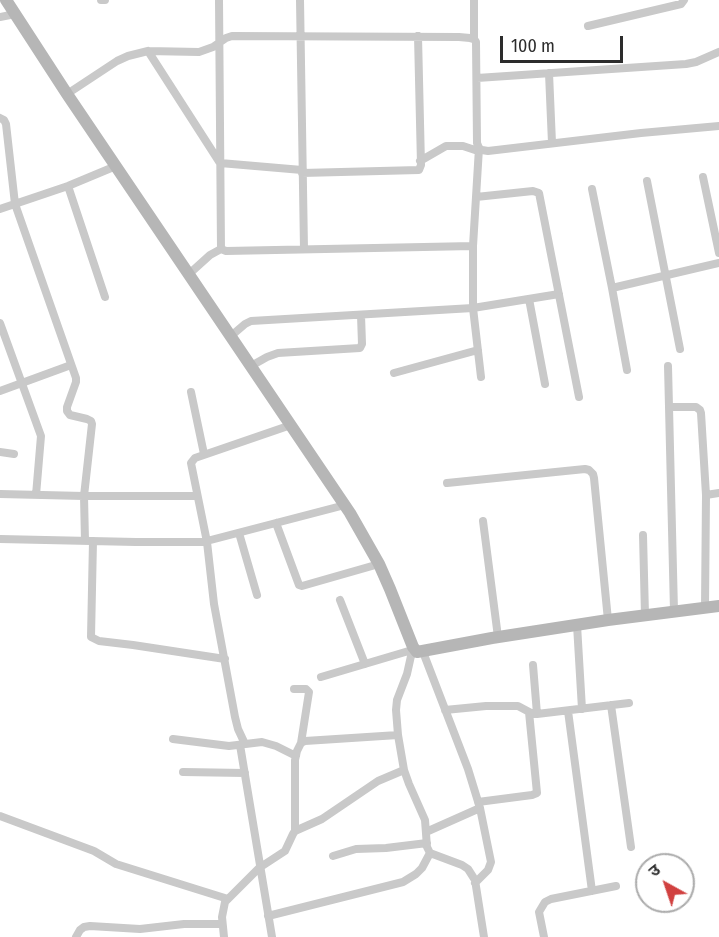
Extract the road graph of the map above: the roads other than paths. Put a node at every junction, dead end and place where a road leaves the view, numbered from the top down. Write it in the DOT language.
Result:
graph roads {
  1 [pos="6,0"];
  2 [pos="219,0"];
  3 [pos="300,0"];
  4 [pos="474,0"];
  5 [pos="684,0"];
  6 [pos="15,14"];
  7 [pos="0,17"];
  8 [pos="588,26"];
  9 [pos="301,36"];
  10 [pos="418,36"];
  11 [pos="474,39"];
  12 [pos="219,43"];
  13 [pos="148,51"];
  14 [pos="719,52"];
  15 [pos="549,74"];
  16 [pos="477,78"];
  17 [pos="67,94"];
  18 [pos="0,118"];
  19 [pos="719,126"];
  20 [pos="552,143"];
  21 [pos="478,149"];
  22 [pos="420,161"];
  23 [pos="220,163"];
  24 [pos="116,166"];
  25 [pos="302,172"];
  26 [pos="703,177"];
  27 [pos="647,181"];
  28 [pos="68,186"];
  29 [pos="592,189"];
  30 [pos="476,196"];
  31 [pos="15,204"];
  32 [pos="0,210"];
  33 [pos="473,246"];
  34 [pos="221,249"];
  35 [pos="304,249"];
  36 [pos="719,253"];
  37 [pos="719,263"];
  38 [pos="189,274"];
  39 [pos="666,275"];
  40 [pos="612,288"];
  41 [pos="559,294"];
  42 [pos="105,297"];
  43 [pos="529,299"];
  44 [pos="472,308"];
  45 [pos="361,315"];
  46 [pos="0,323"];
  47 [pos="231,336"];
  48 [pos="680,349"];
  49 [pos="478,350"];
  50 [pos="71,365"];
  51 [pos="251,366"];
  52 [pos="669,366"];
  53 [pos="627,370"];
  54 [pos="394,373"];
  55 [pos="481,377"];
  56 [pos="22,382"];
  57 [pos="545,384"];
  58 [pos="0,391"];
  59 [pos="191,392"];
  60 [pos="579,397"];
  61 [pos="669,407"];
  62 [pos="291,424"];
  63 [pos="0,452"];
  64 [pos="14,454"];
  65 [pos="204,454"];
  66 [pos="447,483"];
  67 [pos="719,493"];
  68 [pos="0,494"];
  69 [pos="36,495"];
  70 [pos="706,495"];
  71 [pos="84,496"];
  72 [pos="197,496"];
  73 [pos="345,505"];
  74 [pos="483,521"];
  75 [pos="276,523"];
  76 [pos="239,533"];
  77 [pos="643,535"];
  78 [pos="0,539"];
  79 [pos="89,541"];
  80 [pos="207,542"];
  81 [pos="379,564"];
  82 [pos="257,596"];
  83 [pos="340,600"];
  84 [pos="719,606"];
  85 [pos="705,607"];
  86 [pos="674,611"];
  87 [pos="645,615"];
  88 [pos="608,620"];
  89 [pos="577,624"];
  90 [pos="498,637"];
  91 [pos="416,650"];
  92 [pos="225,659"];
  93 [pos="365,664"];
  94 [pos="533,665"];
  95 [pos="321,677"];
  96 [pos="294,689"];
  97 [pos="628,703"];
  98 [pos="612,705"];
  99 [pos="582,709"];
  100 [pos="445,710"];
  101 [pos="568,711"];
  102 [pos="533,713"];
  103 [pos="398,735"];
  104 [pos="173,739"];
  105 [pos="301,743"];
  106 [pos="242,745"];
  107 [pos="296,756"];
  108 [pos="404,770"];
  109 [pos="183,772"];
  110 [pos="244,773"];
  111 [pos="479,805"];
  112 [pos="0,816"];
  113 [pos="295,831"];
  114 [pos="426,832"];
  115 [pos="427,843"];
  116 [pos="631,847"];
  117 [pos="430,853"];
  118 [pos="333,856"];
  119 [pos="260,868"];
  120 [pos="475,883"];
  121 [pos="616,886"];
  122 [pos="592,891"];
  123 [pos="228,899"];
  124 [pos="268,916"];
  125 [pos="222,924"];
  126 [pos="76,937"];
  127 [pos="224,937"];
  128 [pos="272,937"];
  129 [pos="484,937"];
  130 [pos="544,937"];
  1 -- 6 [label="street"];
  2 -- 12 [label="street"];
  3 -- 9 [label="street"];
  4 -- 11 [label="street"];
  5 -- 8 [label="street"];
  6 -- 7 [label="street"];
  6 -- 17 [label="street"];
  9 -- 10 [label="street"];
  9 -- 12 [label="street"];
  9 -- 25 [label="street"];
  10 -- 11 [label="street"];
  10 -- 22 [label="street"];
  11 -- 16 [label="street"];
  12 -- 13 [label="street"];
  12 -- 23 [label="street"];
  13 -- 17 [label="street"];
  13 -- 23 [label="street"];
  14 -- 15 [label="street"];
  15 -- 16 [label="street"];
  15 -- 20 [label="street"];
  16 -- 21 [label="street"];
  17 -- 24 [label="street"];
  18 -- 31 [label="street"];
  19 -- 20 [label="street"];
  20 -- 21 [label="street"];
  21 -- 22 [label="street"];
  21 -- 30 [label="street"];
  22 -- 25 [label="street"];
  23 -- 25 [label="street"];
  23 -- 34 [label="street"];
  24 -- 28 [label="street"];
  24 -- 38 [label="street"];
  25 -- 35 [label="street"];
  26 -- 36 [label="street"];
  27 -- 39 [label="street"];
  28 -- 31 [label="street"];
  28 -- 42 [label="street"];
  29 -- 40 [label="street"];
  30 -- 33 [label="street"];
  30 -- 41 [label="street"];
  31 -- 32 [label="street"];
  31 -- 50 [label="street"];
  33 -- 35 [label="street"];
  33 -- 44 [label="street"];
  34 -- 35 [label="street"];
  34 -- 38 [label="street"];
  37 -- 39 [label="street"];
  38 -- 47 [label="street"];
  39 -- 40 [label="street"];
  39 -- 48 [label="street"];
  40 -- 53 [label="street"];
  41 -- 43 [label="street"];
  41 -- 60 [label="street"];
  43 -- 44 [label="street"];
  43 -- 57 [label="street"];
  44 -- 45 [label="street"];
  44 -- 49 [label="street"];
  45 -- 47 [label="street"];
  45 -- 51 [label="street"];
  46 -- 56 [label="street"];
  47 -- 51 [label="street"];
  49 -- 54 [label="street"];
  49 -- 55 [label="street"];
  50 -- 56 [label="street"];
  50 -- 71 [label="street"];
  51 -- 62 [label="street"];
  52 -- 61 [label="street"];
  56 -- 58 [label="street"];
  56 -- 69 [label="street"];
  59 -- 65 [label="street"];
  61 -- 70 [label="street"];
  61 -- 86 [label="street"];
  62 -- 65 [label="street"];
  62 -- 73 [label="street"];
  63 -- 64 [label="street"];
  65 -- 72 [label="street"];
  66 -- 88 [label="street"];
  67 -- 70 [label="street"];
  68 -- 69 [label="street"];
  69 -- 71 [label="street"];
  70 -- 85 [label="street"];
  71 -- 72 [label="street"];
  71 -- 79 [label="street"];
  72 -- 80 [label="street"];
  73 -- 75 [label="street"];
  73 -- 81 [label="street"];
  74 -- 90 [label="street"];
  75 -- 76 [label="street"];
  75 -- 81 [label="street"];
  76 -- 80 [label="street"];
  76 -- 82 [label="street"];
  77 -- 87 [label="street"];
  78 -- 79 [label="street"];
  79 -- 80 [label="street"];
  79 -- 92 [label="street"];
  80 -- 92 [label="street"];
  81 -- 91 [label="street"];
  83 -- 93 [label="street"];
  84 -- 85 [label="street"];
  85 -- 86 [label="street"];
  86 -- 87 [label="street"];
  87 -- 88 [label="street"];
  88 -- 89 [label="street"];
  89 -- 90 [label="street"];
  89 -- 99 [label="street"];
  90 -- 91 [label="street"];
  91 -- 93 [label="street"];
  91 -- 100 [label="street"];
  91 -- 103 [label="street"];
  92 -- 106 [label="street"];
  93 -- 95 [label="street"];
  94 -- 102 [label="street"];
  96 -- 105 [label="street"];
  97 -- 98 [label="street"];
  98 -- 99 [label="street"];
  98 -- 116 [label="street"];
  99 -- 101 [label="street"];
  100 -- 102 [label="street"];
  100 -- 111 [label="street"];
  101 -- 102 [label="street"];
  101 -- 122 [label="street"];
  102 -- 111 [label="street"];
  103 -- 105 [label="street"];
  103 -- 108 [label="street"];
  104 -- 106 [label="street"];
  105 -- 107 [label="street"];
  106 -- 107 [label="street"];
  106 -- 110 [label="street"];
  107 -- 113 [label="street"];
  108 -- 113 [label="street"];
  108 -- 114 [label="street"];
  109 -- 110 [label="street"];
  110 -- 119 [label="street"];
  111 -- 114 [label="street"];
  111 -- 120 [label="street"];
  112 -- 123 [label="street"];
  113 -- 119 [label="street"];
  114 -- 115 [label="street"];
  115 -- 117 [label="street"];
  115 -- 118 [label="street"];
  117 -- 120 [label="street"];
  117 -- 124 [label="street"];
  119 -- 123 [label="street"];
  119 -- 124 [label="street"];
  120 -- 129 [label="street"];
  121 -- 122 [label="street"];
  122 -- 130 [label="street"];
  123 -- 125 [label="street"];
  124 -- 128 [label="street"];
  125 -- 126 [label="street"];
  125 -- 127 [label="street"];
}
